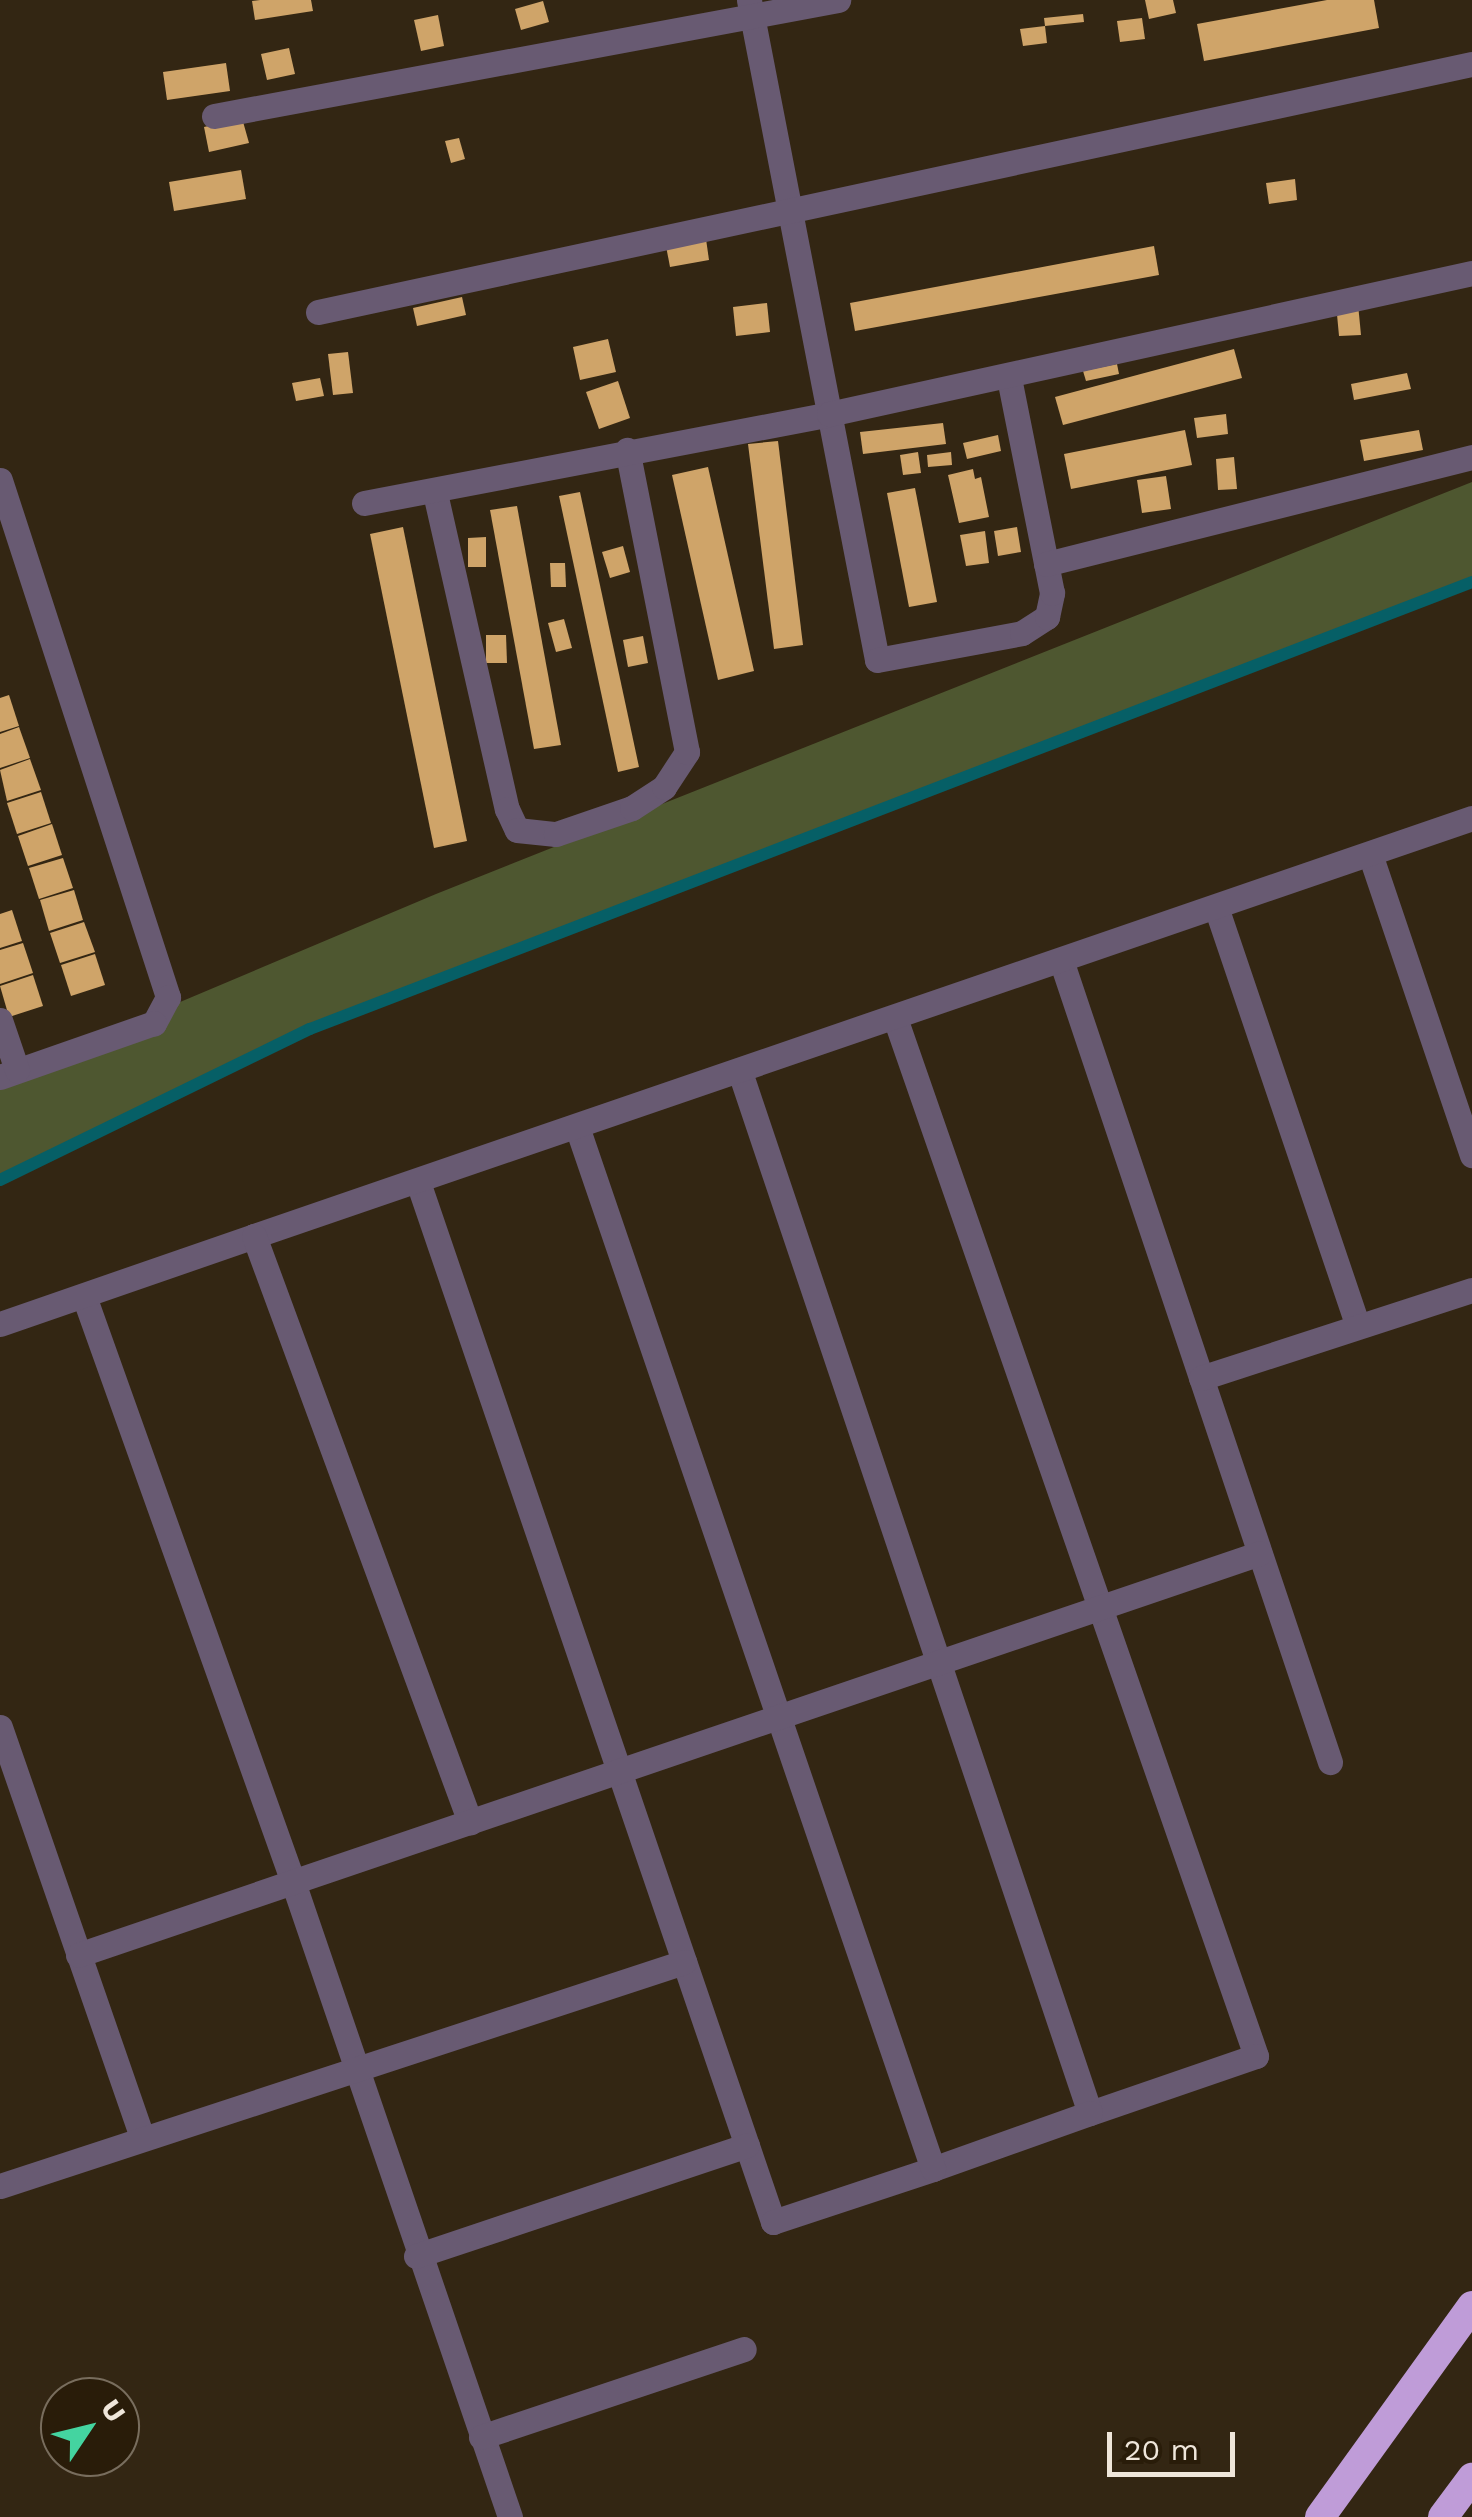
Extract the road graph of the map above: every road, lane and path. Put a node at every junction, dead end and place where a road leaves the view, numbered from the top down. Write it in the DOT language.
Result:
graph roads {
  1 [pos="838,0"];
  2 [pos="751,10"];
  3 [pos="1472,64"];
  4 [pos="214,116"];
  5 [pos="790,214"];
  6 [pos="1472,273"];
  7 [pos="318,312"];
  8 [pos="1009,376"];
  9 [pos="829,414"];
  10 [pos="628,450"];
  11 [pos="1472,457"];
  12 [pos="0,480"];
  13 [pos="435,492"];
  14 [pos="364,503"];
  15 [pos="1046,564"];
  16 [pos="1472,818"];
  17 [pos="1370,854"];
  18 [pos="1216,907"];
  19 [pos="1061,960"];
  20 [pos="895,1018"];
  21 [pos="0,1020"];
  22 [pos="740,1072"];
  23 [pos="9,1074"];
  24 [pos="577,1126"];
  25 [pos="1472,1155"];
  26 [pos="418,1182"];
  27 [pos="254,1236"];
  28 [pos="1472,1290"];
  29 [pos="84,1299"];
  30 [pos="0,1324"];
  31 [pos="1358,1326"];
  32 [pos="1200,1378"];
  33 [pos="1260,1554"];
  34 [pos="1100,1608"];
  35 [pos="939,1662"];
  36 [pos="778,1717"];
  37 [pos="0,1727"];
  38 [pos="1330,1762"];
  39 [pos="619,1771"];
  40 [pos="470,1822"];
  41 [pos="293,1882"];
  42 [pos="78,1954"];
  43 [pos="684,1962"];
  44 [pos="353,2071"];
  45 [pos="1090,2113"];
  46 [pos="142,2136"];
  47 [pos="747,2145"];
  48 [pos="933,2169"];
  49 [pos="0,2186"];
  50 [pos="416,2256"];
  51 [pos="1472,2306"];
  52 [pos="744,2349"];
  53 [pos="481,2437"];
  54 [pos="1472,2478"];
  55 [pos="510,2517"];
  56 [pos="1320,2517"];
  57 [pos="1444,2517"];
  1 -- 2 [label="street"];
  2 -- 4 [label="street"];
  2 -- 5 [label="street"];
  3 -- 5 [label="street"];
  5 -- 7 [label="street"];
  5 -- 9 [label="street"];
  6 -- 8 [label="street"];
  8 -- 9 [label="street"];
  8 -- 15 [label="street"];
  9 -- 10 [label="street"];
  9 -- 15 [label="street"];
  10 -- 13 [label="street"];
  10 -- 13 [label="street"];
  11 -- 15 [label="street"];
  12 -- 23 [label="street"];
  13 -- 14 [label="street"];
  16 -- 17 [label="street"];
  17 -- 18 [label="street"];
  17 -- 25 [label="street"];
  18 -- 19 [label="street"];
  18 -- 31 [label="street"];
  19 -- 20 [label="street"];
  19 -- 32 [label="street"];
  20 -- 22 [label="street"];
  20 -- 34 [label="street"];
  21 -- 23 [label="street"];
  22 -- 24 [label="street"];
  22 -- 35 [label="street"];
  24 -- 26 [label="street"];
  24 -- 36 [label="street"];
  26 -- 27 [label="street"];
  26 -- 39 [label="street"];
  27 -- 29 [label="street"];
  27 -- 40 [label="street"];
  28 -- 31 [label="street"];
  29 -- 30 [label="street"];
  29 -- 41 [label="street"];
  31 -- 32 [label="street"];
  32 -- 33 [label="street"];
  33 -- 34 [label="street"];
  33 -- 38 [label="street"];
  34 -- 35 [label="street"];
  34 -- 45 [label="street"];
  35 -- 36 [label="street"];
  35 -- 45 [label="street"];
  36 -- 39 [label="street"];
  36 -- 48 [label="street"];
  37 -- 42 [label="street"];
  39 -- 40 [label="street"];
  39 -- 43 [label="street"];
  40 -- 41 [label="street"];
  41 -- 42 [label="street"];
  41 -- 44 [label="street"];
  42 -- 46 [label="street"];
  43 -- 44 [label="street"];
  43 -- 47 [label="street"];
  44 -- 46 [label="street"];
  44 -- 50 [label="street"];
  45 -- 48 [label="street"];
  46 -- 49 [label="street"];
  47 -- 48 [label="street"];
  47 -- 50 [label="street"];
  50 -- 53 [label="street"];
  51 -- 56 [label="highway"];
  52 -- 53 [label="street"];
  53 -- 55 [label="street"];
  54 -- 57 [label="highway"];
}
